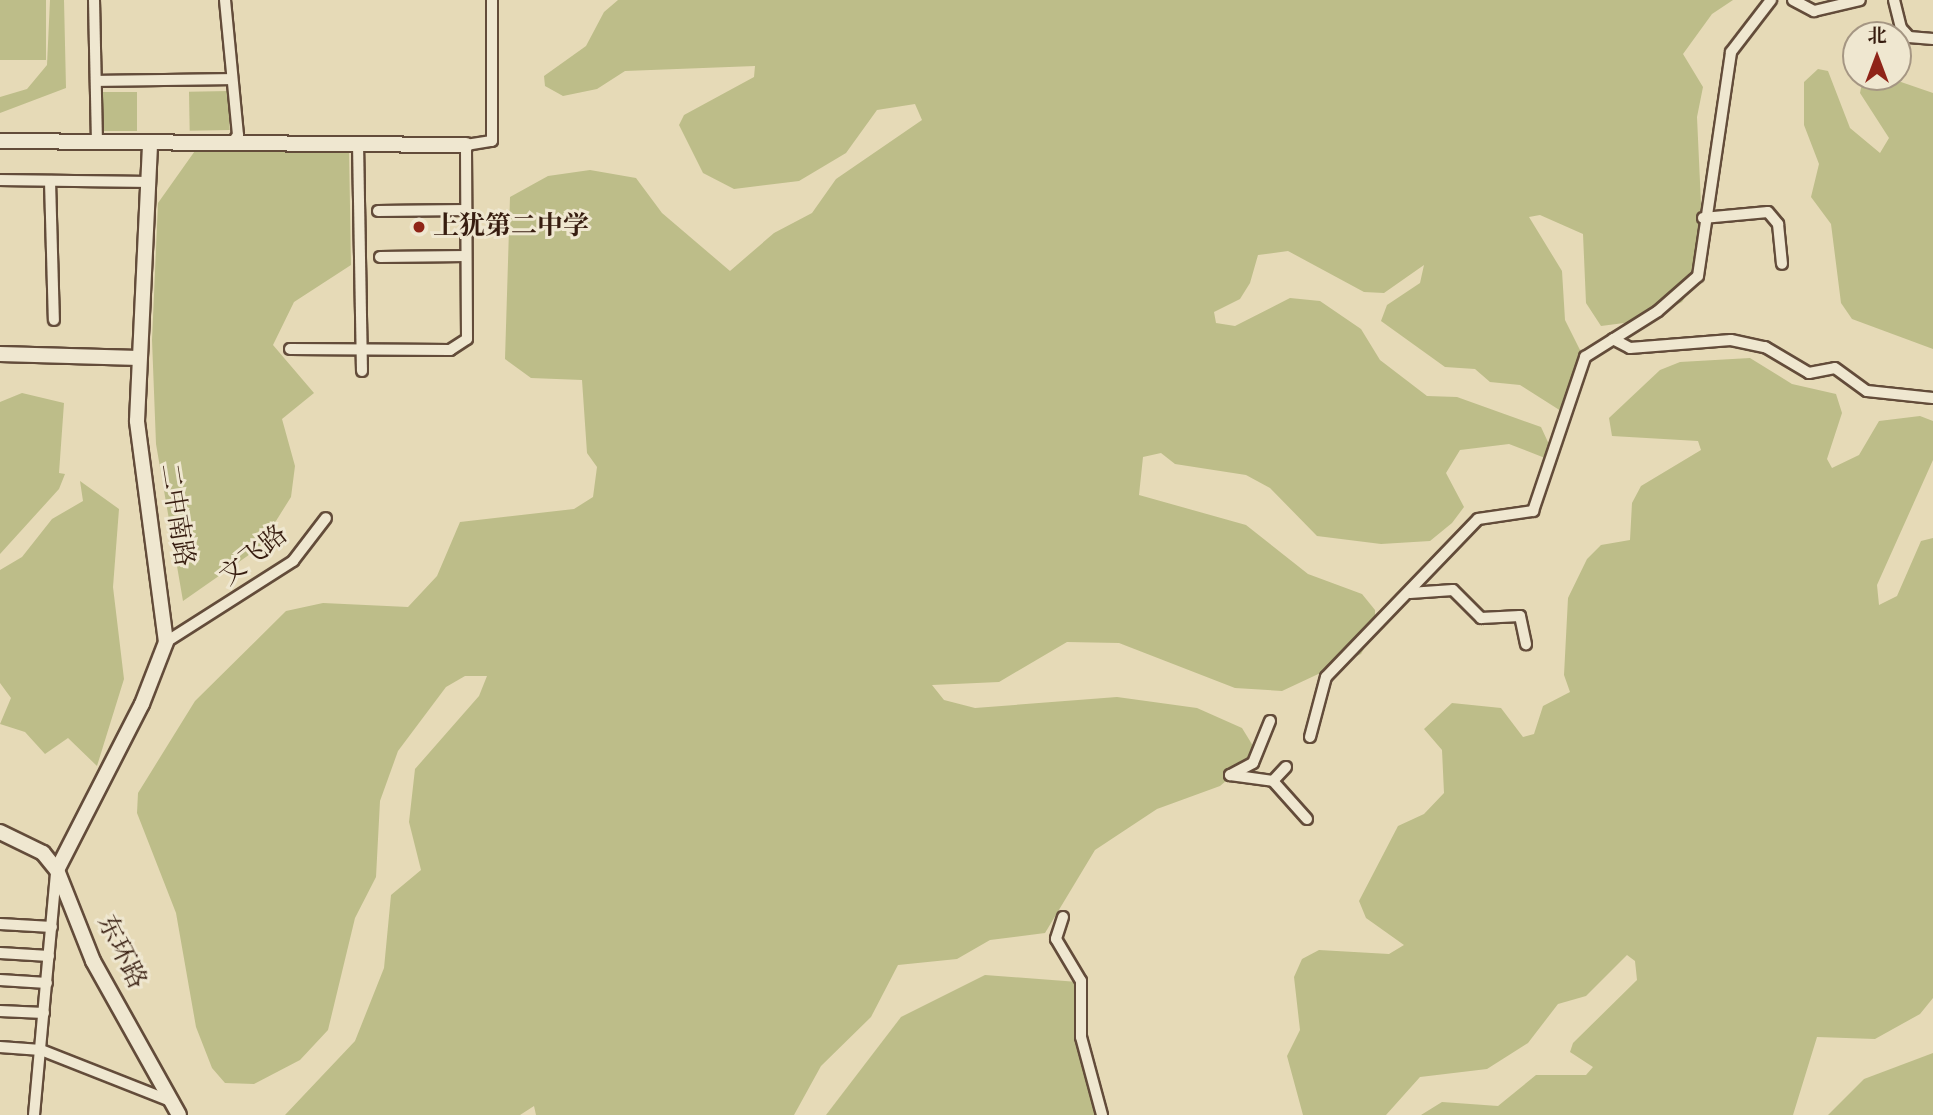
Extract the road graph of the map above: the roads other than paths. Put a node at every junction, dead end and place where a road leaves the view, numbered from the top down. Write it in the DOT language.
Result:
graph roads {
  1 [pos="94,0"];
  2 [pos="225,0"];
  3 [pos="492,0"];
  4 [pos="1771,0"];
  5 [pos="1793,0"];
  6 [pos="1860,0"];
  7 [pos="1894,0"];
  8 [pos="1933,39"];
  9 [pos="232,79"];
  10 [pos="96,81"];
  11 [pos="0,141"];
  12 [pos="97,142"];
  13 [pos="150,143"];
  14 [pos="232,143"];
  15 [pos="358,143"];
  16 [pos="466,145"];
  17 [pos="0,180"];
  18 [pos="50,181"];
  19 [pos="146,182"];
  20 [pos="466,210"];
  21 [pos="378,211"];
  22 [pos="1703,218"];
  23 [pos="466,256"];
  24 [pos="380,257"];
  25 [pos="1782,264"];
  26 [pos="54,320"];
  27 [pos="1613,339"];
  28 [pos="290,349"];
  29 [pos="361,349"];
  30 [pos="0,354"];
  31 [pos="139,358"];
  32 [pos="362,371"];
  33 [pos="1933,398"];
  34 [pos="326,518"];
  35 [pos="1410,593"];
  36 [pos="166,642"];
  37 [pos="1526,644"];
  38 [pos="1270,721"];
  39 [pos="1310,737"];
  40 [pos="1286,767"];
  41 [pos="1273,781"];
  42 [pos="1307,819"];
  43 [pos="0,832"];
  44 [pos="57,870"];
  45 [pos="1063,917"];
  46 [pos="0,924"];
  47 [pos="52,927"];
  48 [pos="0,953"];
  49 [pos="49,956"];
  50 [pos="0,980"];
  51 [pos="47,983"];
  52 [pos="0,1011"];
  53 [pos="44,1013"];
  54 [pos="0,1047"];
  55 [pos="41,1050"];
  56 [pos="176,1109"];
  57 [pos="34,1115"];
  58 [pos="1102,1115"];
  1 -- 10 [label="street"];
  2 -- 9 [label="street"];
  3 -- 16 [label="street"];
  4 -- 22 [label="street"];
  5 -- 6 [label="street"];
  7 -- 8 [label="street"];
  9 -- 10 [label="street"];
  9 -- 14 [label="street"];
  10 -- 12 [label="street"];
  11 -- 12 [label="street"];
  12 -- 13 [label="street"];
  13 -- 14 [label="street"];
  13 -- 19 [label="street, 二中南路"];
  14 -- 15 [label="street"];
  15 -- 16 [label="street"];
  15 -- 29 [label="street"];
  16 -- 20 [label="street"];
  17 -- 18 [label="street"];
  18 -- 19 [label="street"];
  18 -- 26 [label="street"];
  19 -- 31 [label="street, 二中南路"];
  20 -- 21 [label="street"];
  20 -- 23 [label="street"];
  22 -- 25 [label="street"];
  22 -- 27 [label="street"];
  23 -- 24 [label="street"];
  23 -- 29 [label="street"];
  27 -- 33 [label="street"];
  27 -- 35 [label="street"];
  28 -- 29 [label="street"];
  29 -- 32 [label="street"];
  30 -- 31 [label="street"];
  31 -- 36 [label="street, 二中南路"];
  34 -- 36 [label="street, 文飞路"];
  35 -- 37 [label="street"];
  35 -- 39 [label="street"];
  36 -- 44 [label="street, 二中南路"];
  38 -- 41 [label="street"];
  40 -- 41 [label="street"];
  41 -- 42 [label="street"];
  43 -- 44 [label="street, 东环路"];
  44 -- 47 [label="street"];
  44 -- 56 [label="street, 东环路"];
  45 -- 58 [label="street"];
  46 -- 47 [label="street"];
  47 -- 49 [label="street"];
  48 -- 49 [label="street"];
  49 -- 51 [label="street"];
  50 -- 51 [label="street"];
  51 -- 53 [label="street"];
  52 -- 53 [label="street"];
  53 -- 55 [label="street"];
  54 -- 55 [label="street"];
  55 -- 56 [label="street"];
  55 -- 57 [label="street"];
}
